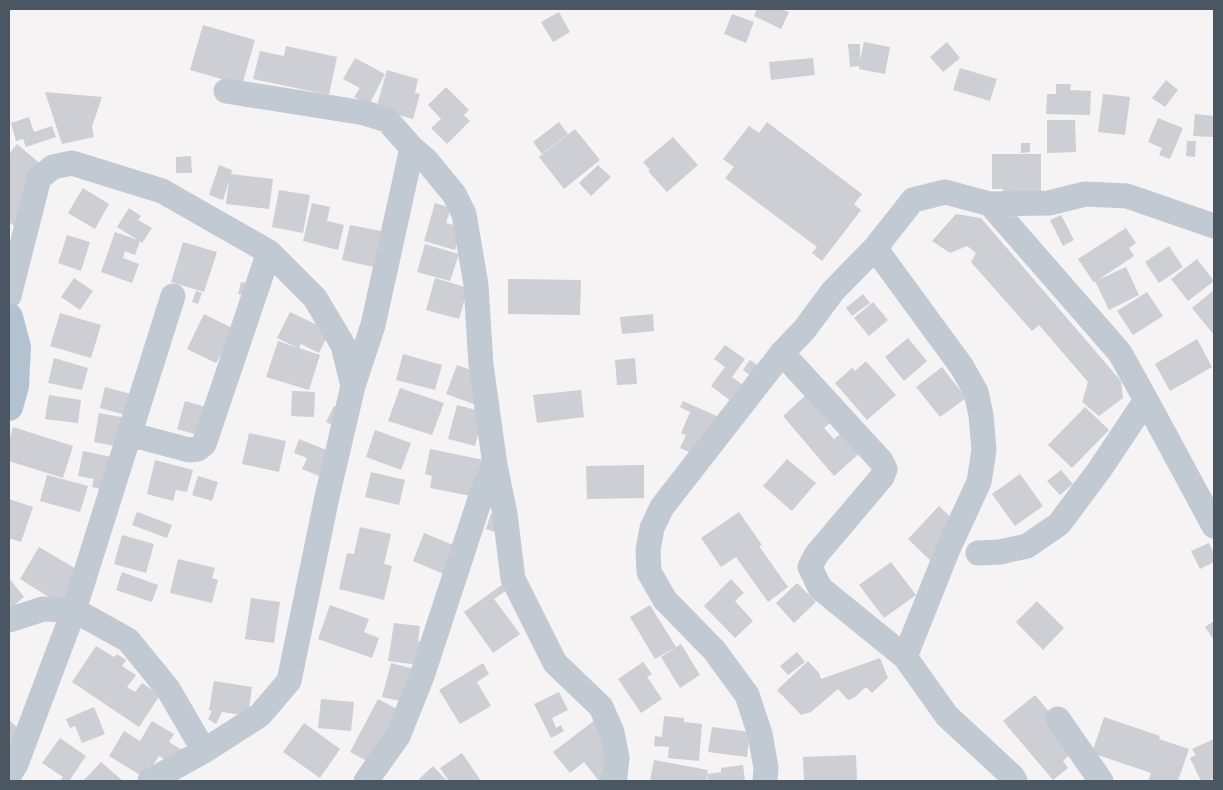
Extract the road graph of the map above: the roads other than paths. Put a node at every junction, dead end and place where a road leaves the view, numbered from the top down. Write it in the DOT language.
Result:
graph roads {
  1 [pos="226,91"];
  2 [pos="412,148"];
  3 [pos="990,204"];
  4 [pos="1214,226"];
  5 [pos="875,248"];
  6 [pos="269,252"];
  7 [pos="9,296"];
  8 [pos="173,296"];
  9 [pos="9,316"];
  10 [pos="782,353"];
  11 [pos="353,386"];
  12 [pos="1146,400"];
  13 [pos="9,407"];
  14 [pos="129,434"];
  15 [pos="495,465"];
  16 [pos="1214,526"];
  17 [pos="978,554"];
  18 [pos="74,610"];
  19 [pos="9,620"];
  20 [pos="906,657"];
  21 [pos="1058,719"];
  22 [pos="204,751"];
  23 [pos="9,775"];
  24 [pos="150,781"];
  25 [pos="366,781"];
  26 [pos="612,781"];
  27 [pos="765,781"];
  28 [pos="1016,781"];
  29 [pos="1101,781"];
  1 -- 2 [label="street"];
  2 -- 11 [label="street"];
  2 -- 15 [label="street"];
  3 -- 4 [label="street"];
  3 -- 5 [label="street"];
  3 -- 12 [label="street"];
  5 -- 10 [label="street"];
  5 -- 20 [label="street"];
  6 -- 7 [label="street"];
  6 -- 11 [label="street"];
  6 -- 14 [label="street"];
  8 -- 14 [label="street"];
  9 -- 13 [label="main road"];
  10 -- 20 [label="street"];
  10 -- 27 [label="street"];
  11 -- 22 [label="street"];
  12 -- 16 [label="street"];
  12 -- 17 [label="street"];
  14 -- 18 [label="street"];
  15 -- 25 [label="street"];
  15 -- 26 [label="street"];
  18 -- 19 [label="street"];
  18 -- 22 [label="street"];
  18 -- 23 [label="street"];
  20 -- 28 [label="street"];
  21 -- 29 [label="street"];
  22 -- 24 [label="street"];
}
